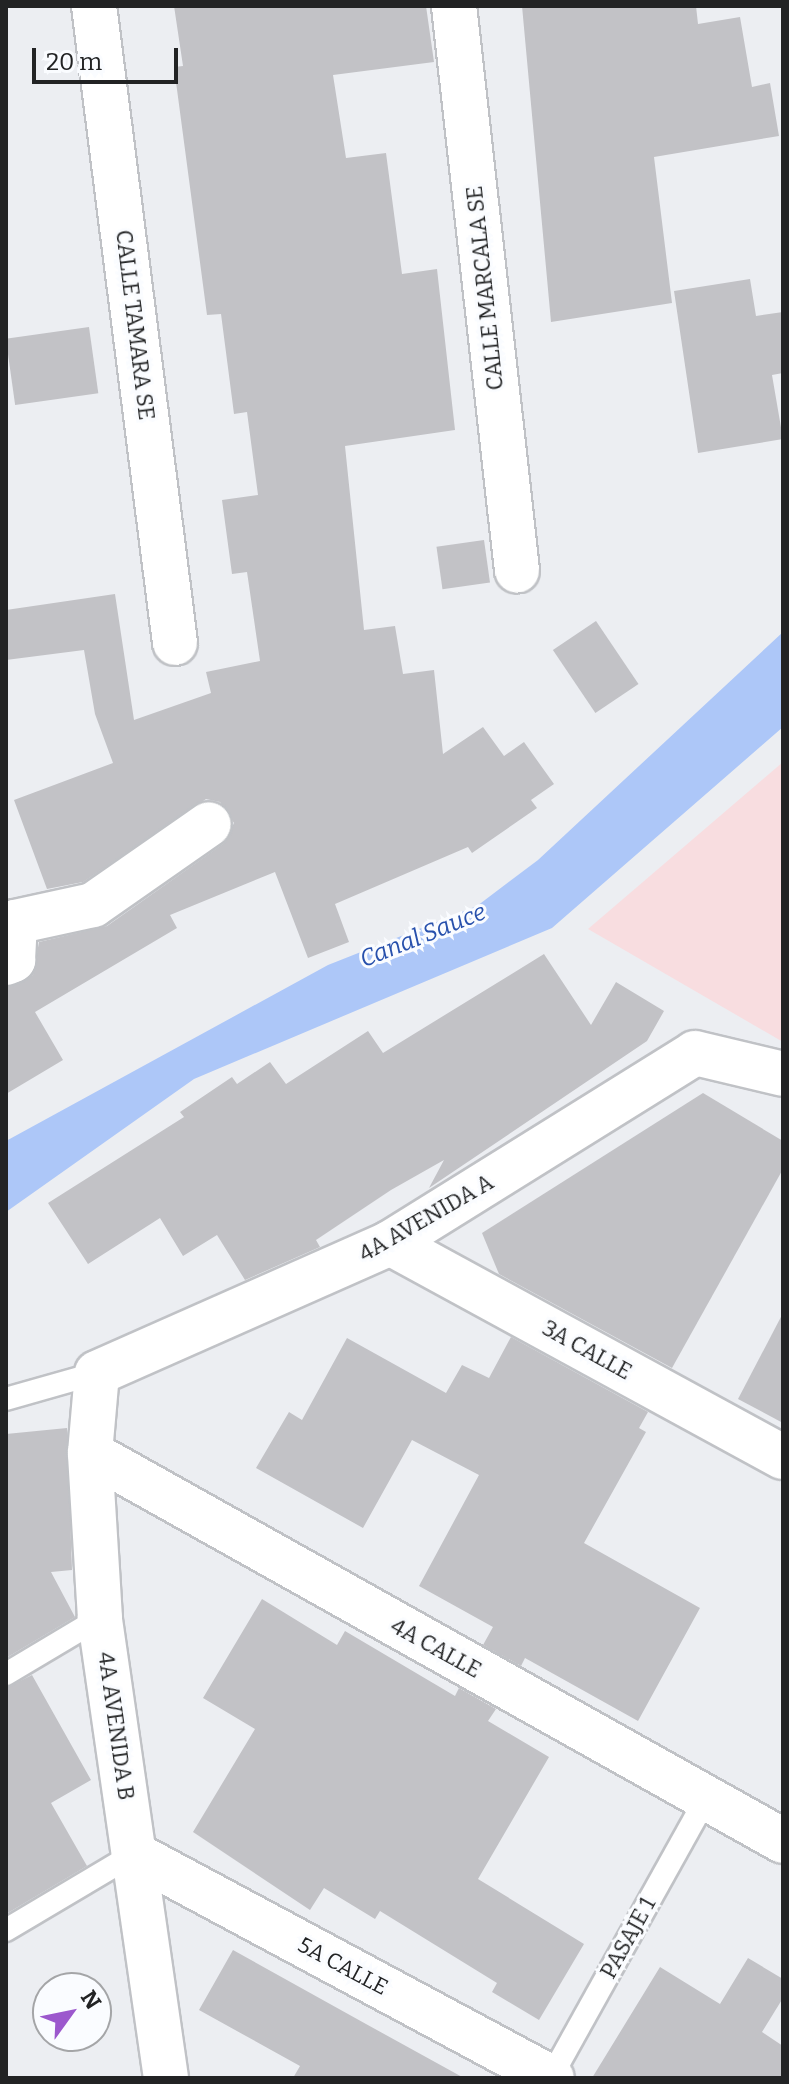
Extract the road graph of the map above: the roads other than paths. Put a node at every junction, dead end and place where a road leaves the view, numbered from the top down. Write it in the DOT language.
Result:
graph roads {
  1 [pos="94,6"];
  2 [pos="454,6"];
  3 [pos="517,570"];
  4 [pos="175,643"];
  5 [pos="209,824"];
  6 [pos="6,963"];
  7 [pos="783,1074"];
  8 [pos="390,1243"];
  9 [pos="97,1373"];
  10 [pos="6,1399"];
  11 [pos="90,1453"];
  12 [pos="783,1457"];
  13 [pos="100,1618"];
  14 [pos="6,1674"];
  15 [pos="706,1799"];
  16 [pos="783,1841"];
  17 [pos="134,1854"];
  18 [pos="6,1930"];
  19 [pos="166,2078"];
  20 [pos="551,2078"];
  1 -- 4 [label="street, CALLE TAMARA SE"];
  2 -- 3 [label="street, CALLE MARCALA SE"];
  5 -- 6 [label="street"];
  7 -- 8 [label="street, 4A AVENIDA A"];
  8 -- 9 [label="street, 4A AVENIDA A"];
  8 -- 12 [label="street, 3A CALLE"];
  9 -- 10 [label="lane"];
  9 -- 11 [label="street, 4A AVENIDA B"];
  11 -- 13 [label="street, 4A AVENIDA B"];
  11 -- 15 [label="street, 4A CALLE"];
  13 -- 14 [label="lane"];
  13 -- 17 [label="street, 4A AVENIDA B"];
  15 -- 16 [label="street, 4A CALLE"];
  15 -- 20 [label="lane, PASAJE 1"];
  17 -- 18 [label="lane"];
  17 -- 19 [label="street, 4A AVENIDA B"];
  17 -- 20 [label="street, 5A CALLE"];
}
